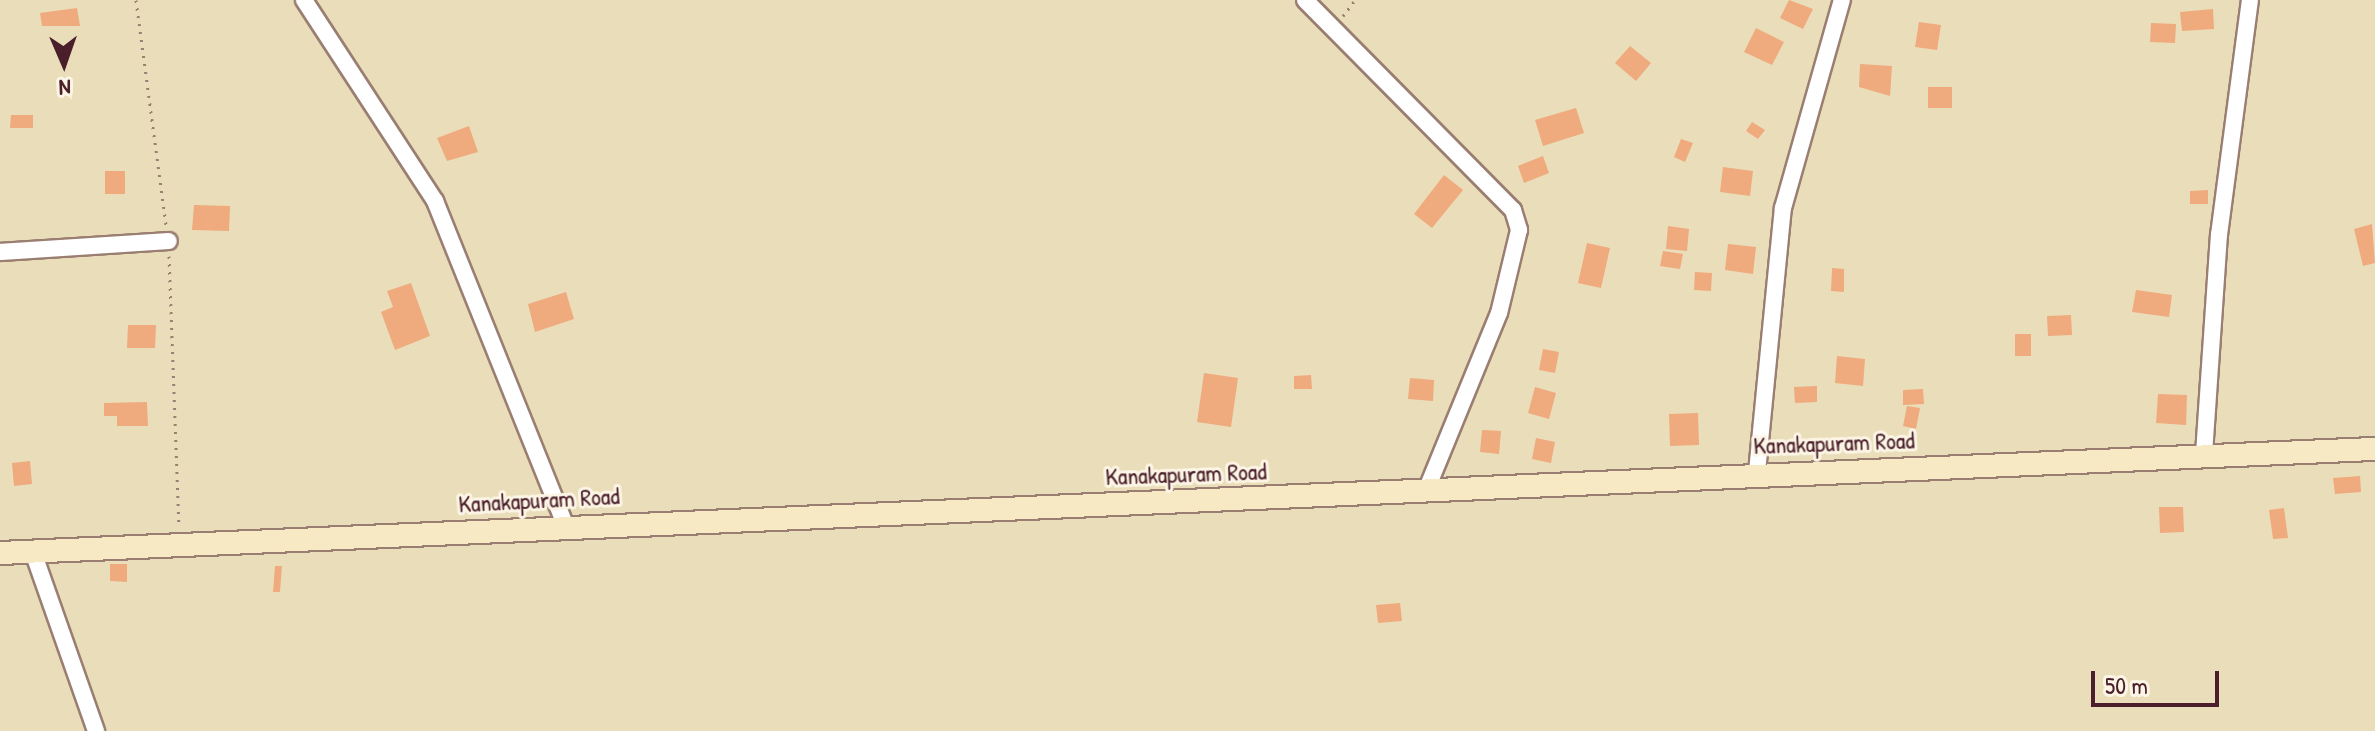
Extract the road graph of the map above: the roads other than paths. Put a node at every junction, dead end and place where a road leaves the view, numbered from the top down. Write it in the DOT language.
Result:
graph roads {
  1 [pos="1305,0"];
  2 [pos="1842,0"];
  3 [pos="2250,0"];
  4 [pos="308,6"];
  5 [pos="169,241"];
  6 [pos="0,252"];
  7 [pos="2375,449"];
  8 [pos="2204,454"];
  9 [pos="1757,472"];
  10 [pos="1426,491"];
  11 [pos="565,525"];
  12 [pos="33,552"];
  13 [pos="0,553"];
  14 [pos="96,731"];
  1 -- 10 [label="street"];
  2 -- 9 [label="street"];
  3 -- 8 [label="street"];
  4 -- 11 [label="street"];
  5 -- 6 [label="street"];
  7 -- 8 [label="street, Kanakapuram Road"];
  8 -- 9 [label="street, Kanakapuram Road"];
  9 -- 10 [label="street, Kanakapuram Road"];
  10 -- 11 [label="street, Kanakapuram Road"];
  11 -- 12 [label="street, Kanakapuram Road"];
  12 -- 13 [label="street, Kanakapuram Road"];
  12 -- 14 [label="street"];
}
